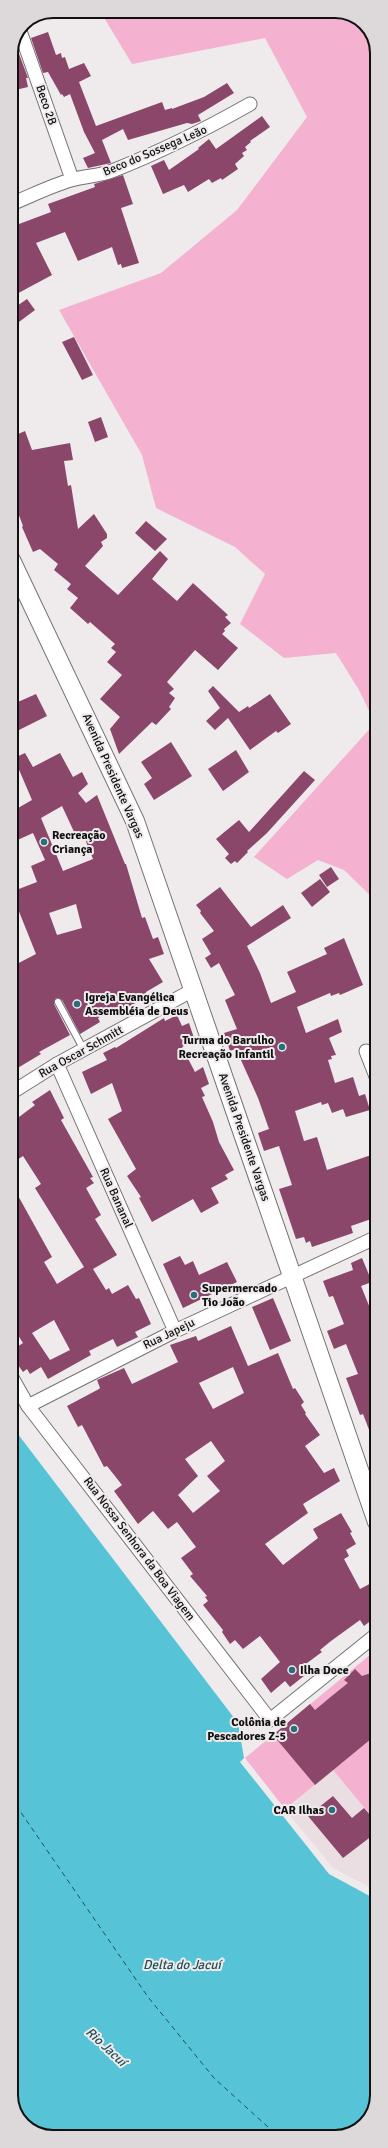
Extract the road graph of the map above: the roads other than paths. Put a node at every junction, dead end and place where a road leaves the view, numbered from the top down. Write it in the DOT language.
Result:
graph roads {
  1 [pos="22,37"];
  2 [pos="250,104"];
  3 [pos="72,179"];
  4 [pos="18,201"];
  5 [pos="18,575"];
  6 [pos="194,990"];
  7 [pos="58,1002"];
  8 [pos="84,1050"];
  9 [pos="366,1051"];
  10 [pos="370,1061"];
  11 [pos="57,1064"];
  12 [pos="18,1089"];
  13 [pos="370,1240"];
  14 [pos="292,1275"];
  15 [pos="175,1331"];
  16 [pos="18,1388"];
  17 [pos="28,1406"];
  18 [pos="370,1502"];
  19 [pos="370,1640"];
  1 -- 3 [label="street, Beco 2B"];
  2 -- 3 [label="street, Beco do Sossega Leão"];
  3 -- 4 [label="street, Beco do Sossega Leão"];
  5 -- 6 [label="street, Avenida Presidente Vargas"];
  6 -- 8 [label="street, Rua Oscar Schmitt"];
  6 -- 14 [label="street, Avenida Presidente Vargas"];
  7 -- 8 [label="lane"];
  8 -- 11 [label="street, Rua Oscar Schmitt"];
  9 -- 10 [label="street"];
  11 -- 12 [label="street, Rua Oscar Schmitt"];
  11 -- 15 [label="street, Rua Bananal"];
  13 -- 14 [label="street, Rua Japeju"];
  14 -- 15 [label="street, Rua Japeju"];
  14 -- 18 [label="street, Avenida Presidente Vargas"];
  15 -- 17 [label="street, Rua Japeju"];
  16 -- 17 [label="street, Rua Nossa Senhora da Boa Viagem"];
  17 -- 19 [label="street, Rua Nossa Senhora da Boa Viagem"];
}
